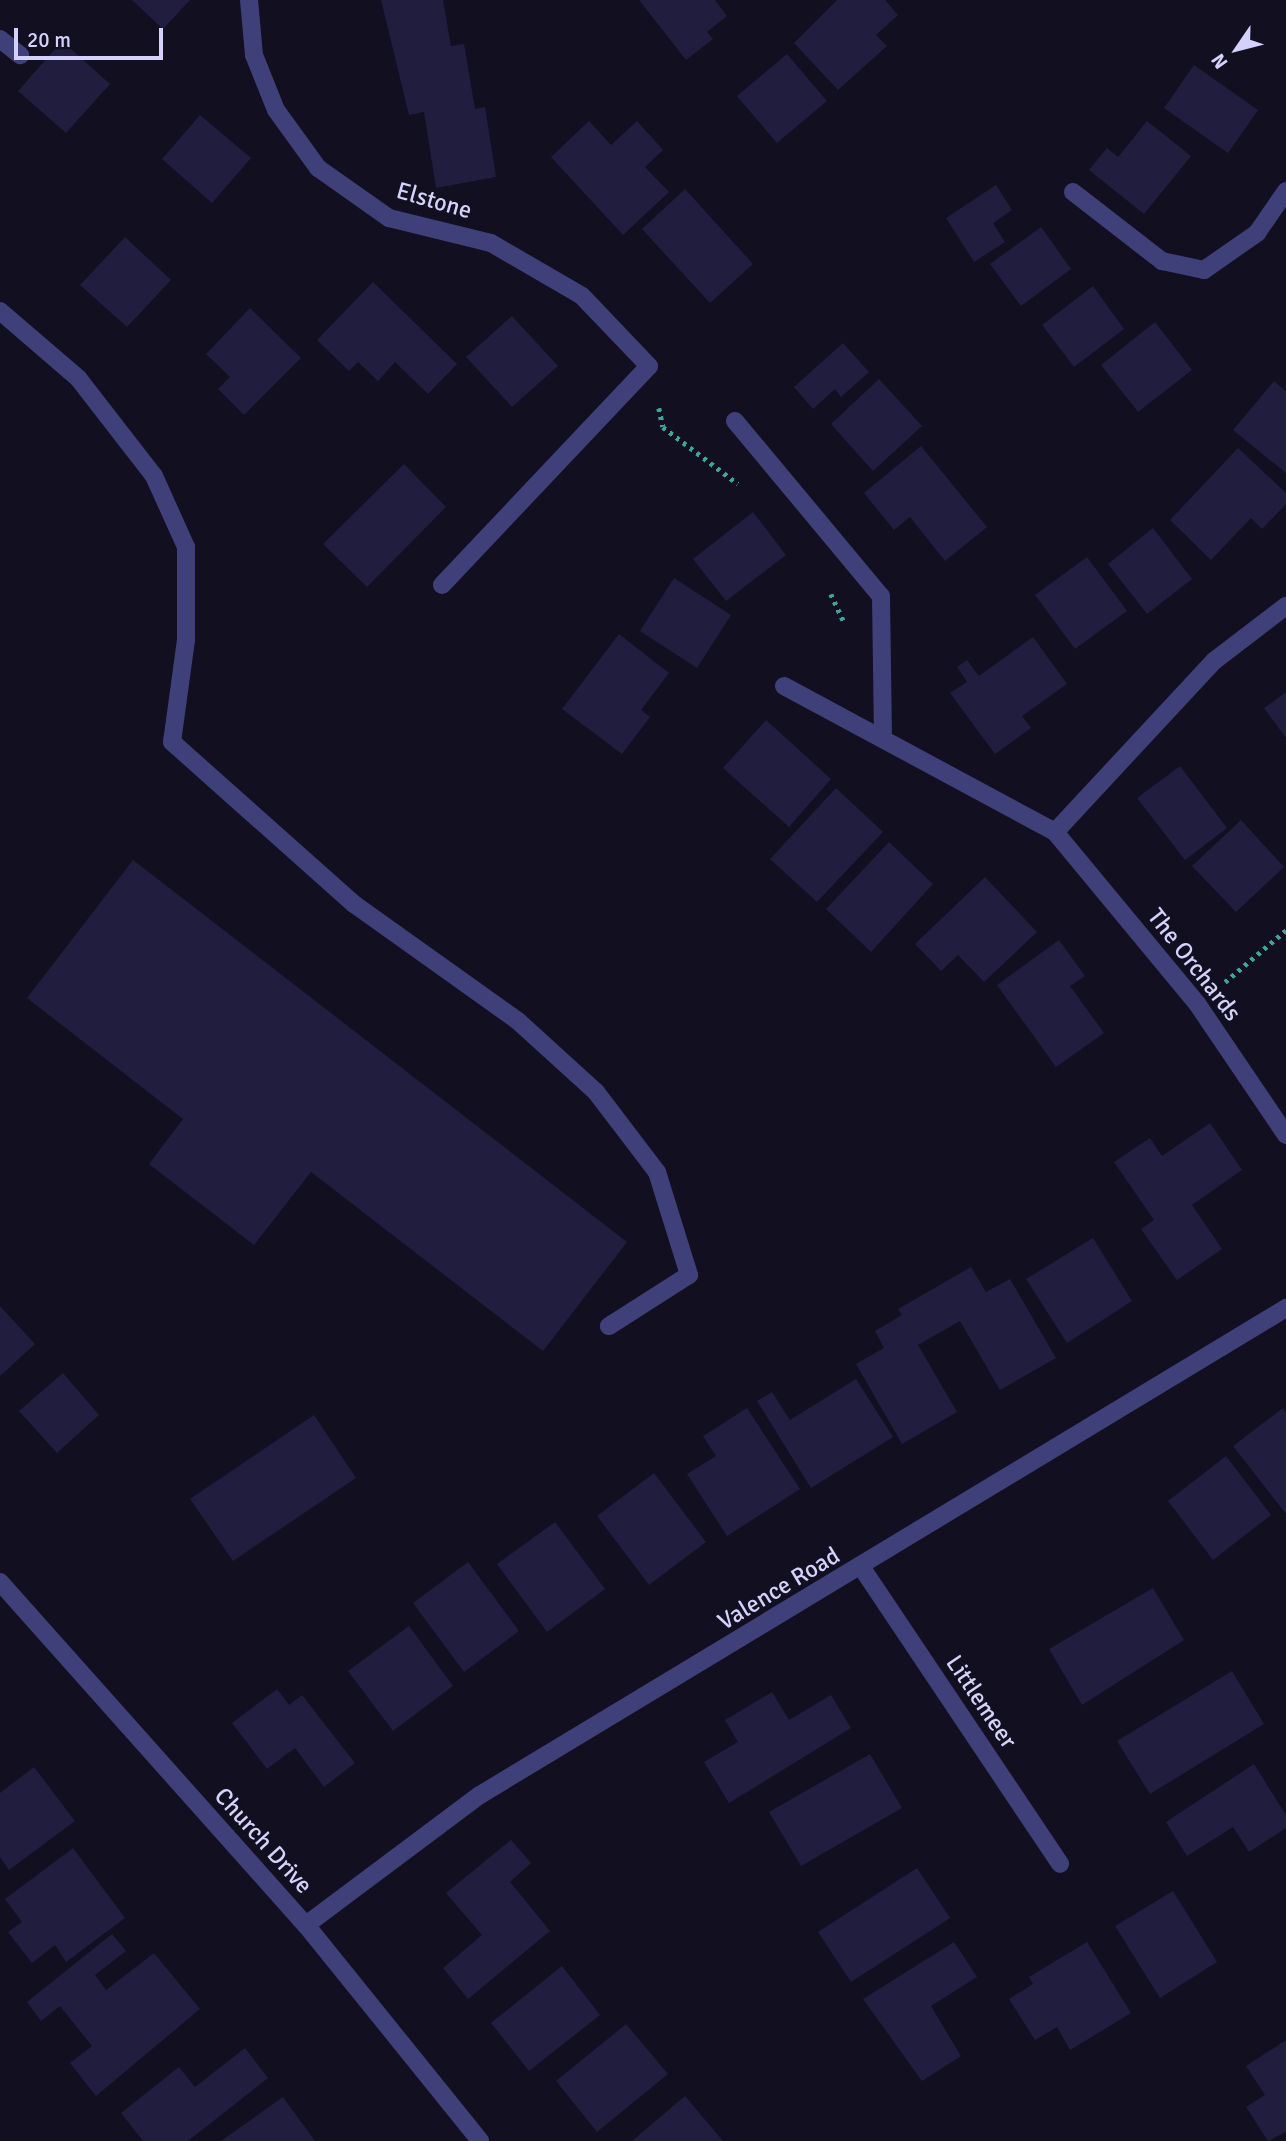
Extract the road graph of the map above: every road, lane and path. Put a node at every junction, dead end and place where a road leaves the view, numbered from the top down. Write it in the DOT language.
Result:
graph roads {
  1 [pos="249,0"];
  2 [pos="0,39"];
  3 [pos="20,55"];
  4 [pos="1286,191"];
  5 [pos="1073,192"];
  6 [pos="0,311"];
  7 [pos="649,366"];
  8 [pos="735,421"];
  9 [pos="746,491"];
  10 [pos="826,583"];
  11 [pos="442,585"];
  12 [pos="1286,606"];
  13 [pos="847,628"];
  14 [pos="784,686"];
  15 [pos="883,736"];
  16 [pos="1055,832"];
  17 [pos="1286,930"];
  18 [pos="1198,1005"];
  19 [pos="1286,1135"];
  20 [pos="1286,1308"];
  21 [pos="609,1326"];
  22 [pos="862,1568"];
  23 [pos="0,1582"];
  24 [pos="1060,1864"];
  25 [pos="306,1925"];
  26 [pos="480,2141"];
  1 -- 7 [label="street, Elstone"];
  2 -- 3 [label="street"];
  4 -- 5 [label="street"];
  6 -- 21 [label="street"];
  7 -- 9 [label="path"];
  7 -- 11 [label="street"];
  8 -- 15 [label="street"];
  10 -- 13 [label="path"];
  12 -- 16 [label="street"];
  14 -- 15 [label="street, The Orchards"];
  15 -- 16 [label="street, The Orchards"];
  16 -- 18 [label="street, The Orchards"];
  17 -- 18 [label="path"];
  18 -- 19 [label="street, The Orchards"];
  20 -- 22 [label="street, Valence Road"];
  22 -- 24 [label="street, Littlemeer"];
  22 -- 25 [label="street, Valence Road"];
  23 -- 25 [label="street, Church Drive"];
  25 -- 26 [label="street, Church Drive"];
}
